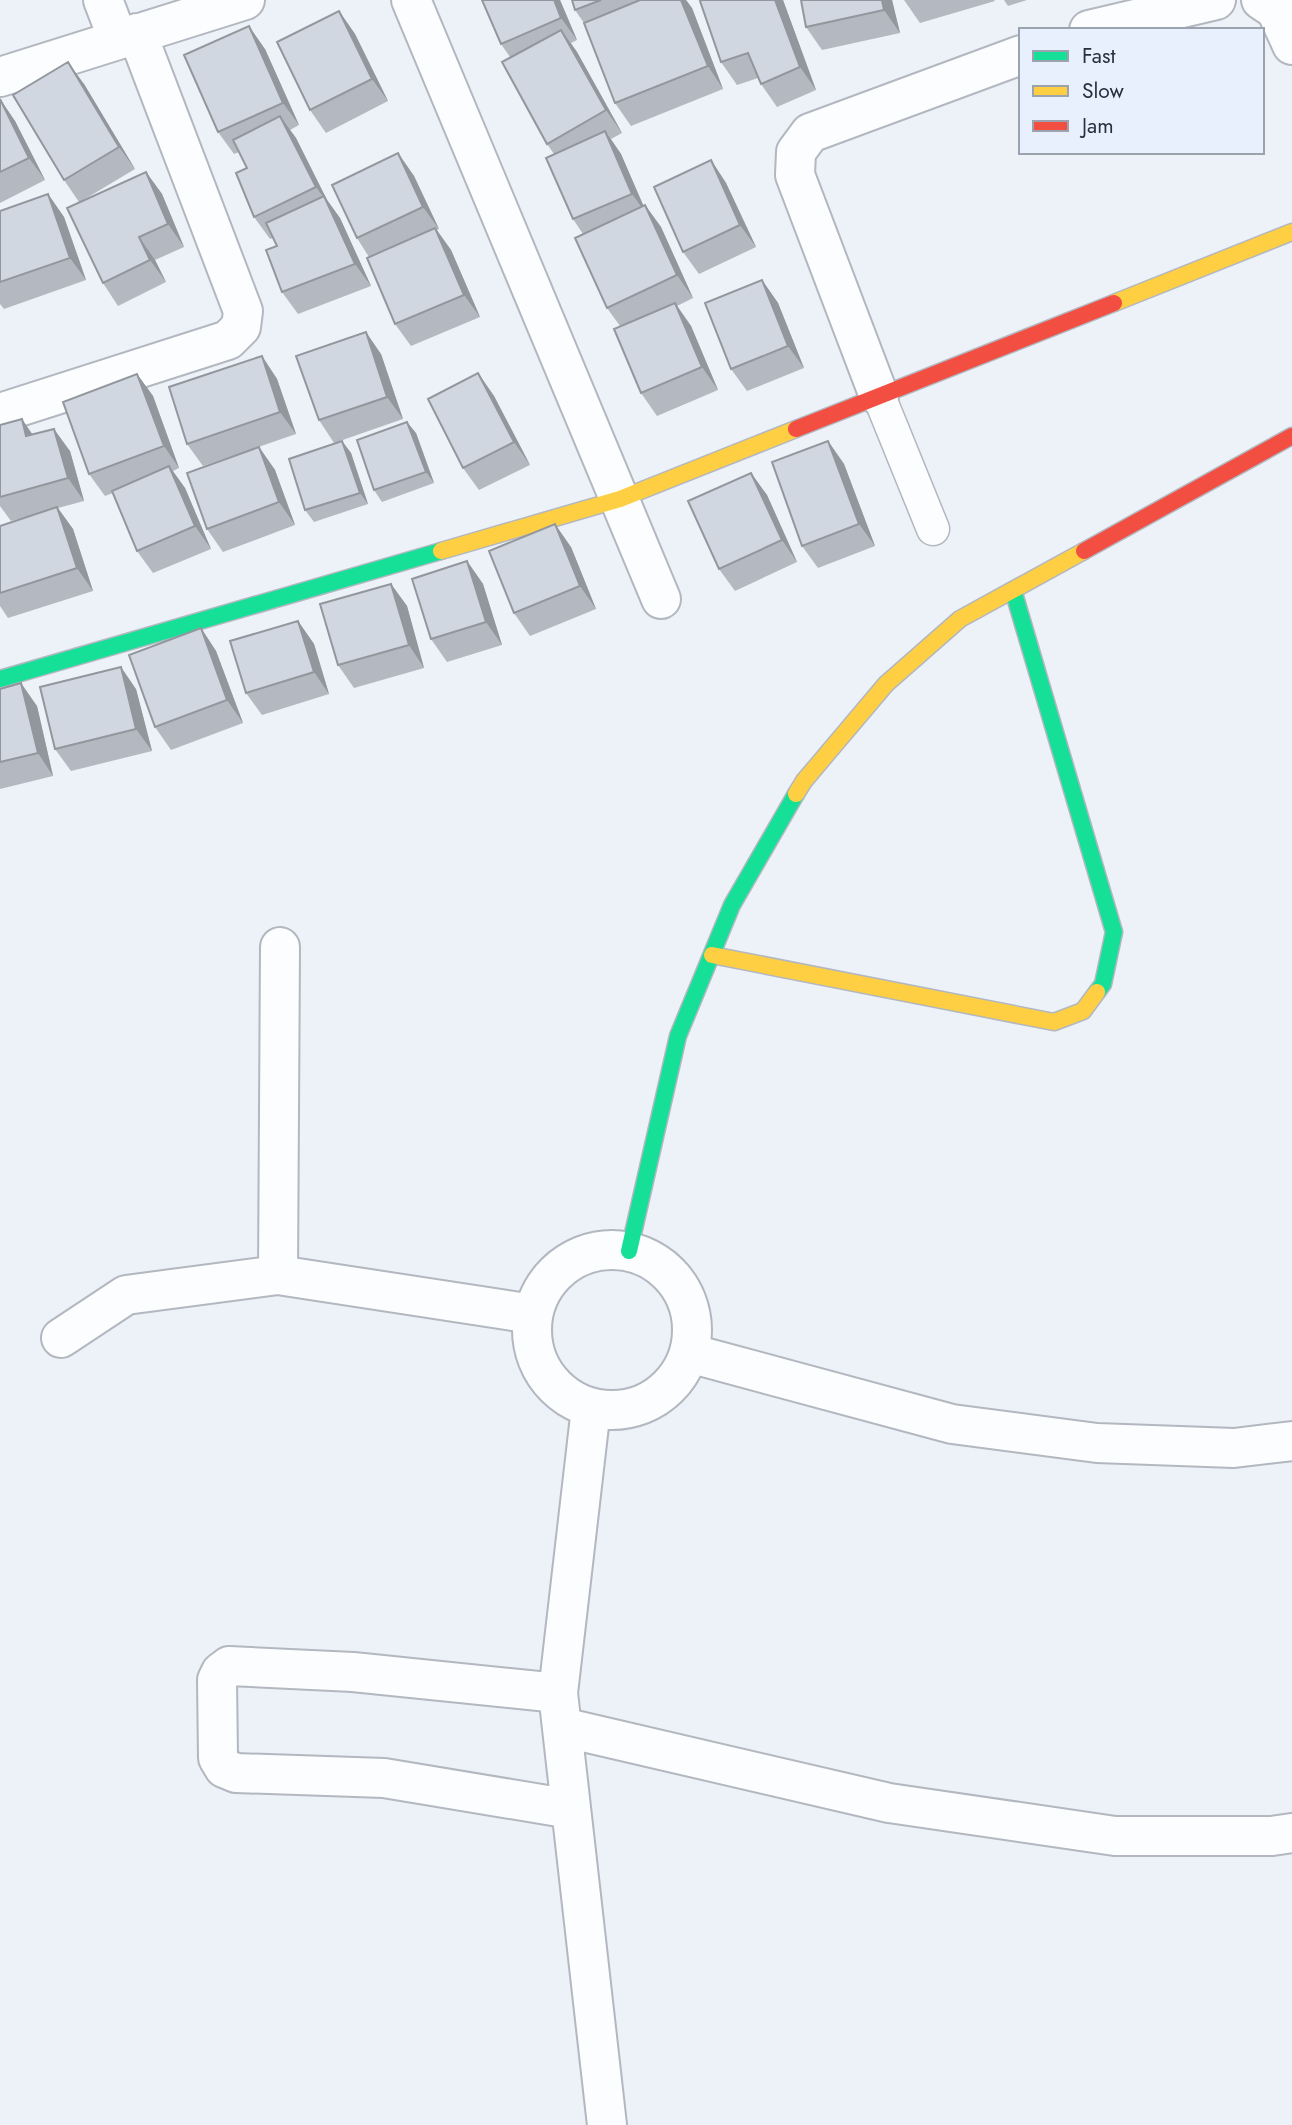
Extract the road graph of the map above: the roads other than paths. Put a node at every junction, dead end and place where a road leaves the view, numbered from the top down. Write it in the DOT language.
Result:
graph roads {
  1 [pos="103,0"];
  2 [pos="245,0"];
  3 [pos="411,0"];
  4 [pos="1216,0"];
  5 [pos="1261,0"];
  6 [pos="1097,28"];
  7 [pos="127,36"];
  8 [pos="1292,45"];
  9 [pos="1019,56"];
  10 [pos="0,77"];
  11 [pos="1292,232"];
  12 [pos="879,396"];
  13 [pos="0,414"];
  14 [pos="1292,436"];
  15 [pos="620,499"];
  16 [pos="933,529"];
  17 [pos="1013,590"];
  18 [pos="661,599"];
  19 [pos="0,679"];
  20 [pos="280,947"];
  21 [pos="712,955"];
  22 [pos="629,1251"];
  23 [pos="278,1275"];
  24 [pos="533,1314"];
  25 [pos="61,1338"];
  26 [pos="689,1353"];
  27 [pos="591,1408"];
  28 [pos="1292,1441"];
  29 [pos="560,1710"];
  30 [pos="571,1809"];
  31 [pos="1292,1833"];
  32 [pos="607,2125"];
  1 -- 7 [label="street"];
  2 -- 7 [label="street"];
  3 -- 15 [label="street"];
  4 -- 6 [label="street"];
  5 -- 8 [label="street"];
  7 -- 10 [label="street"];
  7 -- 13 [label="street"];
  9 -- 12 [label="street"];
  11 -- 12 [label="street"];
  12 -- 15 [label="street"];
  12 -- 16 [label="lane"];
  14 -- 17 [label="street"];
  15 -- 18 [label="street"];
  15 -- 19 [label="street"];
  17 -- 21 [label="street"];
  17 -- 21 [label="street"];
  20 -- 23 [label="street"];
  21 -- 22 [label="street"];
  22 -- 24 [label="street"];
  22 -- 26 [label="street"];
  23 -- 24 [label="street"];
  23 -- 25 [label="street"];
  24 -- 27 [label="street"];
  26 -- 27 [label="street"];
  26 -- 28 [label="street"];
  27 -- 29 [label="street"];
  29 -- 30 [label="street"];
  29 -- 30 [label="street"];
  29 -- 31 [label="street"];
  30 -- 32 [label="street"];
}
